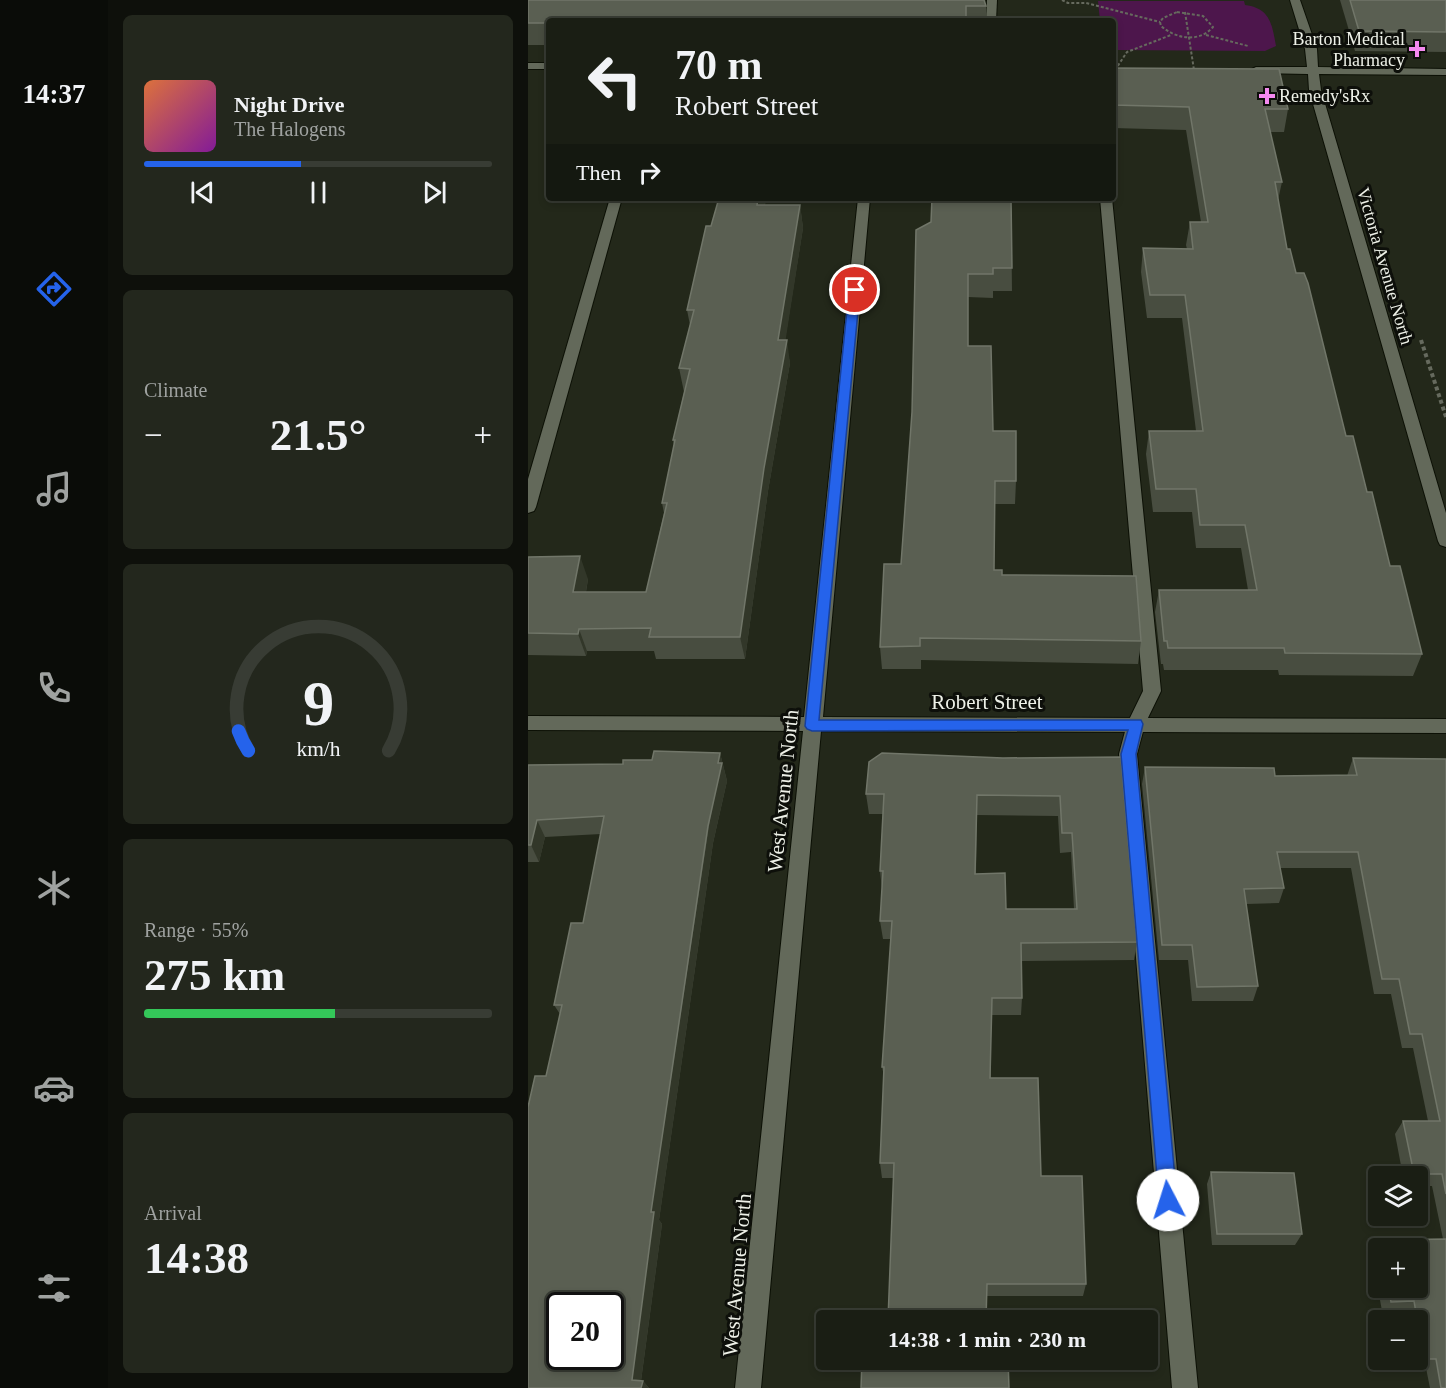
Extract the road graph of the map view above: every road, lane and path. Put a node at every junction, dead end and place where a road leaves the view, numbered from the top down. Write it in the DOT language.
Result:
graph roads {
  1 [pos="992,0"];
  2 [pos="1062,0"];
  3 [pos="1295,0"];
  4 [pos="1185,12"];
  5 [pos="991,18"];
  6 [pos="1160,22"];
  7 [pos="1171,34"];
  8 [pos="1189,37"];
  9 [pos="528,66"];
  10 [pos="546,66"];
  11 [pos="1116,68"];
  12 [pos="1194,70"];
  13 [pos="1313,71"];
  14 [pos="1446,72"];
  15 [pos="615,201"];
  16 [pos="864,201"];
  17 [pos="1106,201"];
  18 [pos="528,507"];
  19 [pos="1446,541"];
  20 [pos="528,723"];
  21 [pos="1136,724"];
  22 [pos="812,726"];
  23 [pos="1446,726"];
  24 [pos="748,1388"];
  25 [pos="1185,1388"];
  1 -- 5 [label="street"];
  2 -- 6 [label="path"];
  3 -- 13 [label="street, Victoria Avenue North"];
  4 -- 6 [label="path"];
  4 -- 8 [label="path"];
  4 -- 8 [label="path"];
  6 -- 7 [label="path"];
  7 -- 8 [label="path"];
  7 -- 11 [label="path"];
  8 -- 12 [label="path"];
  9 -- 10 [label="street"];
  12 -- 13 [label="street"];
  13 -- 14 [label="street"];
  13 -- 19 [label="street, Victoria Avenue North"];
  15 -- 18 [label="street"];
  16 -- 22 [label="street, West Avenue North"];
  17 -- 21 [label="street"];
  20 -- 22 [label="street, Robert Street"];
  21 -- 22 [label="street, Robert Street"];
  21 -- 23 [label="street, Robert Street"];
  21 -- 25 [label="street"];
  22 -- 24 [label="street, West Avenue North"];
}
